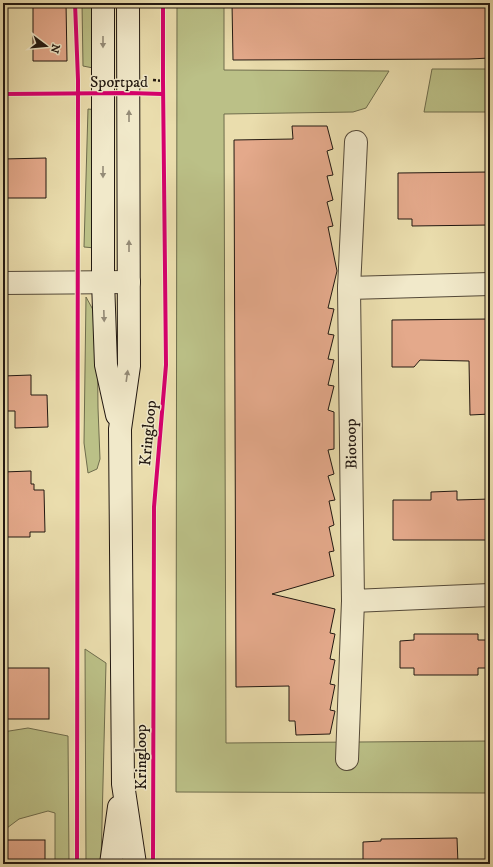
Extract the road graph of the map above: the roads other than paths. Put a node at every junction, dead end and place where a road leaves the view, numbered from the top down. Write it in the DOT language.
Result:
graph roads {
  1 [pos="103,3"];
  2 [pos="128,3"];
  3 [pos="356,142"];
  4 [pos="103,281"];
  5 [pos="129,282"];
  6 [pos="3,283"];
  7 [pos="490,284"];
  8 [pos="349,288"];
  9 [pos="120,429"];
  10 [pos="490,595"];
  11 [pos="353,601"];
  12 [pos="347,759"];
  13 [pos="122,784"];
  14 [pos="111,864"];
  15 [pos="135,864"];
  1 -- 4 [label="street, Kringloop, one-way"];
  5 -- 2 [label="street, Kringloop, one-way"];
  3 -- 8 [label="street, Biotoop"];
  4 -- 5 [label="street"];
  4 -- 6 [label="street"];
  4 -- 9 [label="street, Kringloop, one-way"];
  9 -- 5 [label="street, Kringloop, one-way"];
  7 -- 8 [label="street"];
  8 -- 11 [label="street, Biotoop"];
  9 -- 13 [label="street, Kringloop"];
  10 -- 11 [label="street"];
  11 -- 12 [label="street, Biotoop"];
  13 -- 14 [label="street, Kringloop"];
  13 -- 15 [label="street, Kringloop"];
}
